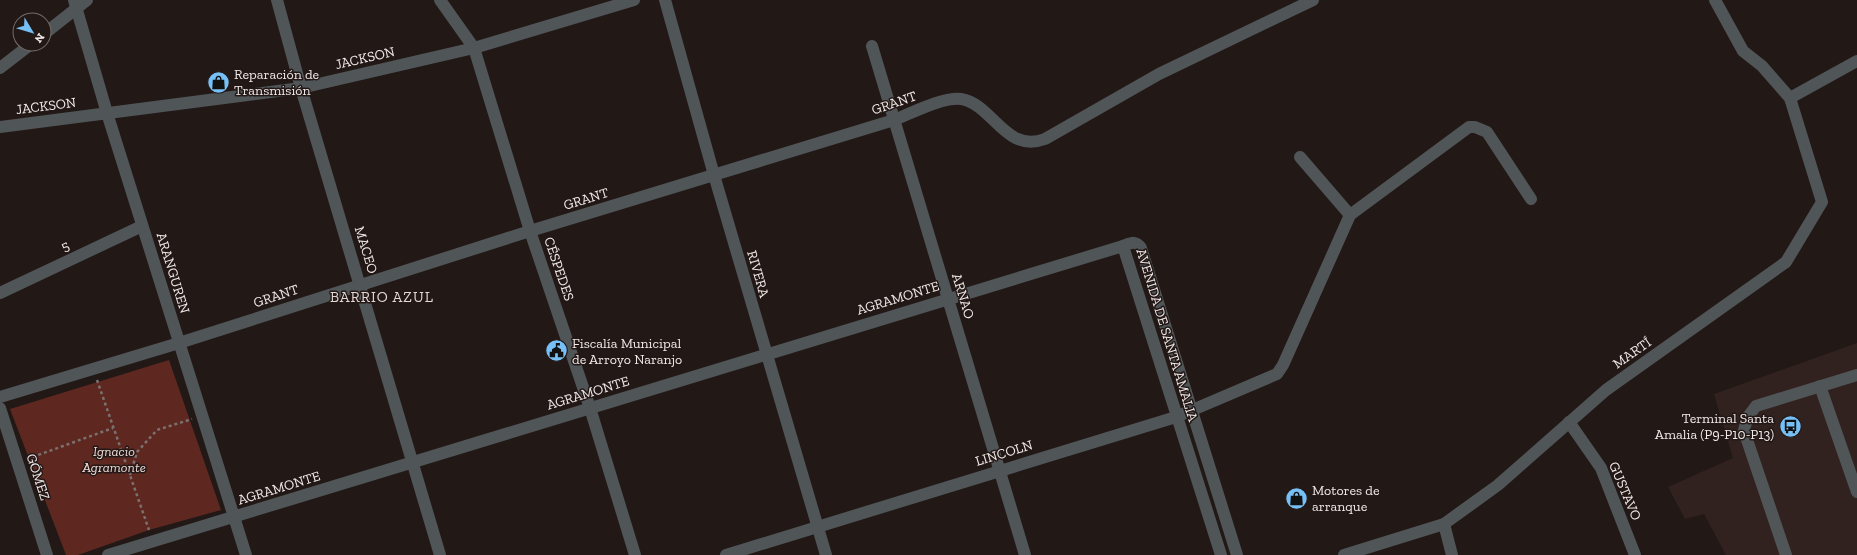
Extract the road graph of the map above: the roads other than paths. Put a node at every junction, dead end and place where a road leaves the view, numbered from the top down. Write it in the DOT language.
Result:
graph roads {
  1 [pos="87,0"];
  2 [pos="277,0"];
  3 [pos="440,0"];
  4 [pos="634,0"];
  5 [pos="665,0"];
  6 [pos="1313,0"];
  7 [pos="1715,0"];
  8 [pos="76,4"];
  9 [pos="52,26"];
  10 [pos="872,46"];
  11 [pos="474,48"];
  12 [pos="21,52"];
  13 [pos="1857,61"];
  14 [pos="0,68"];
  15 [pos="301,88"];
  16 [pos="1790,98"];
  17 [pos="107,113"];
  18 [pos="894,120"];
  19 [pos="0,127"];
  20 [pos="1300,157"];
  21 [pos="714,175"];
  22 [pos="1531,199"];
  23 [pos="1350,215"];
  24 [pos="142,226"];
  25 [pos="530,231"];
  26 [pos="1123,246"];
  27 [pos="360,285"];
  28 [pos="0,293"];
  29 [pos="948,299"];
  30 [pos="179,343"];
  31 [pos="766,354"];
  32 [pos="1857,375"];
  33 [pos="1820,386"];
  34 [pos="0,397"];
  35 [pos="0,408"];
  36 [pos="590,408"];
  37 [pos="1193,411"];
  38 [pos="1176,417"];
  39 [pos="1569,422"];
  40 [pos="413,462"];
  41 [pos="1000,470"];
  42 [pos="1857,492"];
  43 [pos="234,517"];
  44 [pos="1444,524"];
  45 [pos="818,528"];
  46 [pos="47,555"];
  47 [pos="108,555"];
  48 [pos="246,555"];
  49 [pos="440,555"];
  50 [pos="635,555"];
  51 [pos="726,555"];
  52 [pos="826,555"];
  53 [pos="1025,555"];
  54 [pos="1221,555"];
  55 [pos="1238,555"];
  56 [pos="1344,555"];
  57 [pos="1452,555"];
  58 [pos="1635,555"];
  59 [pos="1786,555"];
  1 -- 8 [label="street"];
  2 -- 15 [label="street, MACEO"];
  3 -- 11 [label="street, CÉSPEDES"];
  4 -- 11 [label="street, JACKSON"];
  5 -- 21 [label="street, RIVERA"];
  6 -- 18 [label="street, GRANT"];
  7 -- 16 [label="street"];
  8 -- 9 [label="street"];
  8 -- 17 [label="street, ARANGUREN"];
  10 -- 18 [label="street, ARNAO"];
  11 -- 15 [label="street, JACKSON"];
  11 -- 25 [label="street, CÉSPEDES"];
  12 -- 14 [label="street"];
  13 -- 16 [label="street"];
  15 -- 17 [label="street, JACKSON"];
  15 -- 27 [label="street, MACEO"];
  16 -- 39 [label="street, MARTÍ"];
  17 -- 19 [label="street, JACKSON"];
  17 -- 24 [label="street, ARANGUREN"];
  18 -- 21 [label="street, GRANT"];
  18 -- 29 [label="street, ARNAO"];
  20 -- 23 [label="street"];
  21 -- 25 [label="street, GRANT"];
  21 -- 31 [label="street, RIVERA"];
  22 -- 23 [label="street"];
  23 -- 37 [label="street, LINCOLN"];
  24 -- 28 [label="street, 5"];
  24 -- 30 [label="street, ARANGUREN"];
  25 -- 27 [label="street, GRANT"];
  25 -- 36 [label="street, CÉSPEDES"];
  26 -- 29 [label="street, AGRAMONTE"];
  26 -- 37 [label="street, AVENIDA DE SANTA AMALIA"];
  26 -- 38 [label="street, AVENIDA DE SANTA AMALIA"];
  27 -- 30 [label="street, GRANT"];
  27 -- 40 [label="street, MACEO"];
  29 -- 31 [label="street, AGRAMONTE"];
  29 -- 41 [label="street, ARNAO"];
  30 -- 34 [label="street, GRANT"];
  30 -- 43 [label="street, ARANGUREN"];
  31 -- 36 [label="street, AGRAMONTE"];
  31 -- 45 [label="street, RIVERA"];
  32 -- 33 [label="street"];
  33 -- 42 [label="street"];
  33 -- 59 [label="street"];
  35 -- 46 [label="street, GÓMEZ"];
  36 -- 40 [label="street, AGRAMONTE"];
  36 -- 50 [label="street, CÉSPEDES"];
  37 -- 38 [label="street, LINCOLN"];
  37 -- 55 [label="street, AVENIDA DE SANTA AMALIA"];
  38 -- 41 [label="street, LINCOLN"];
  38 -- 54 [label="street, AVENIDA DE SANTA AMALIA"];
  39 -- 44 [label="street, MARTÍ"];
  39 -- 58 [label="street, GUSTAVO"];
  40 -- 43 [label="street, AGRAMONTE"];
  40 -- 49 [label="street, MACEO"];
  41 -- 45 [label="street, LINCOLN"];
  41 -- 53 [label="street, ARNAO"];
  43 -- 47 [label="street, AGRAMONTE"];
  43 -- 48 [label="street, ARANGUREN"];
  44 -- 56 [label="street, MARTÍ"];
  44 -- 57 [label="street"];
  45 -- 51 [label="street, LINCOLN"];
  45 -- 52 [label="street, RIVERA"];
}
